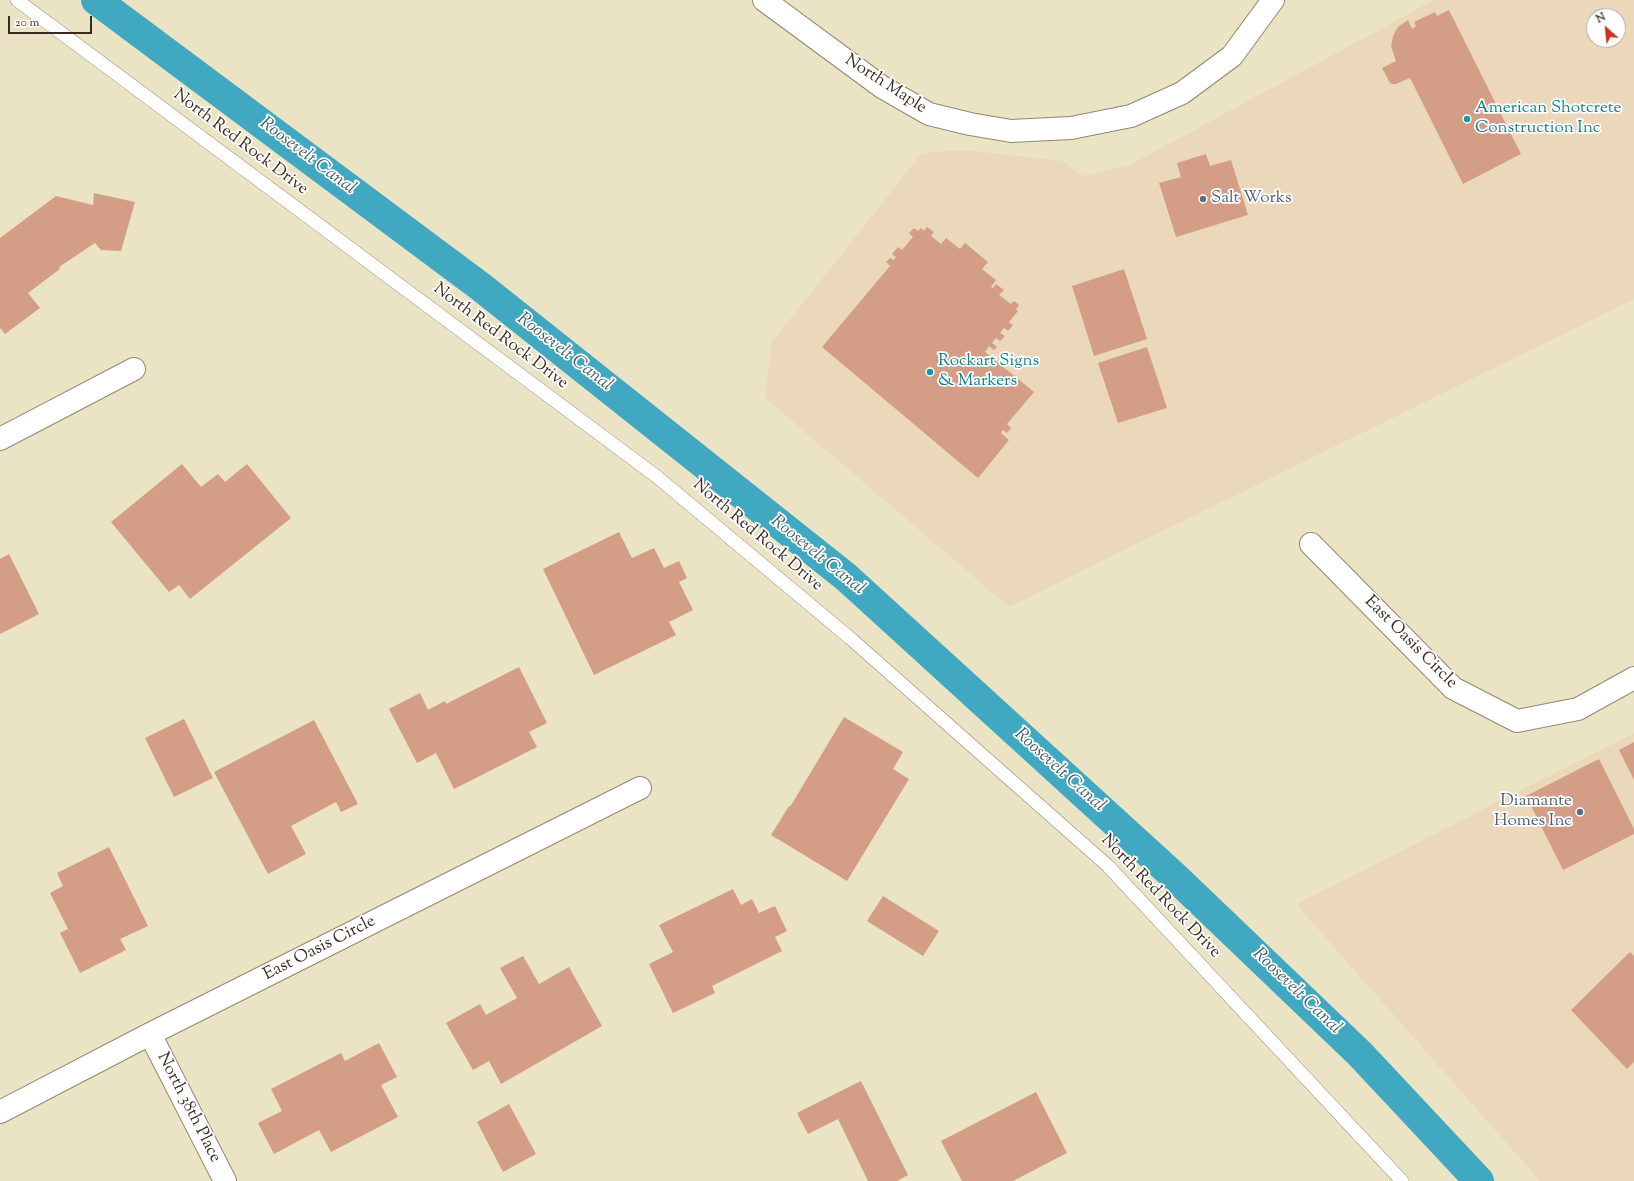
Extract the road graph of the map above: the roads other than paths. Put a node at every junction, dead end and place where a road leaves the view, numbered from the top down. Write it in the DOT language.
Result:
graph roads {
  1 [pos="17,0"];
  2 [pos="764,0"];
  3 [pos="1273,0"];
  4 [pos="134,369"];
  5 [pos="0,439"];
  6 [pos="1311,544"];
  7 [pos="1634,678"];
  8 [pos="640,788"];
  9 [pos="150,1034"];
  10 [pos="0,1112"];
  11 [pos="226,1181"];
  12 [pos="1402,1181"];
  1 -- 12 [label="lane, North Red Rock Drive"];
  2 -- 3 [label="street, North Maple"];
  4 -- 5 [label="street"];
  6 -- 7 [label="street, East Oasis Circle"];
  8 -- 9 [label="street, East Oasis Circle"];
  9 -- 10 [label="street, East Oasis Circle"];
  9 -- 11 [label="street, North 38th Place"];
}
